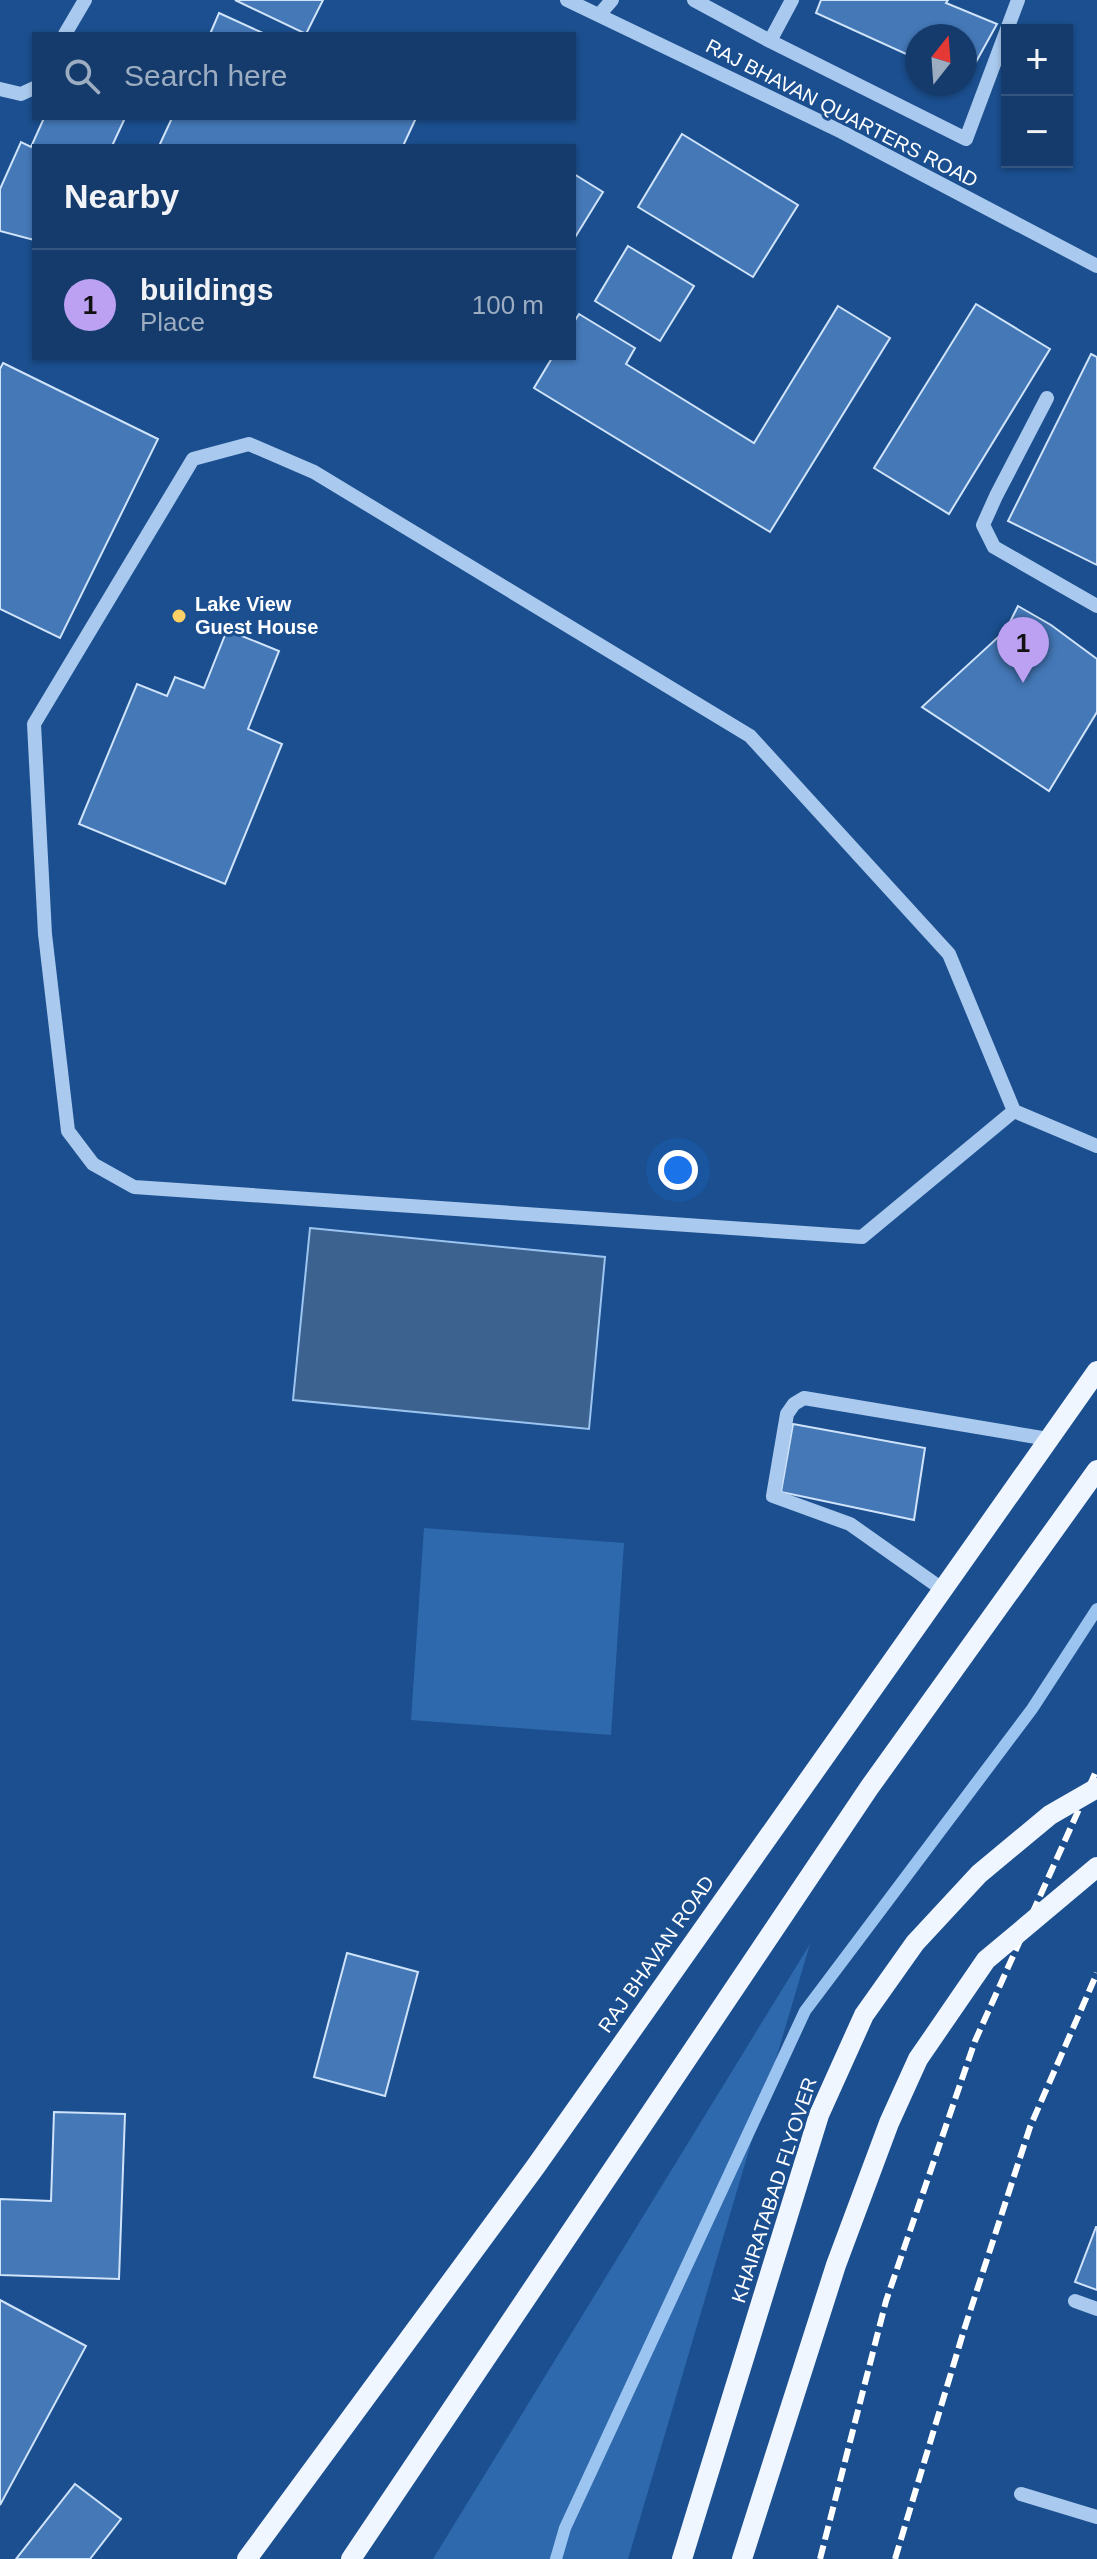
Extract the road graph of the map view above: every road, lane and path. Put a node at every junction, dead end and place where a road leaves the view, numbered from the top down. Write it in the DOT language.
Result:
graph roads {
  1 [pos="85,0"];
  2 [pos="567,0"];
  3 [pos="612,0"];
  4 [pos="694,0"];
  5 [pos="792,0"];
  6 [pos="1018,0"];
  7 [pos="599,15"];
  8 [pos="66,32"];
  9 [pos="770,41"];
  10 [pos="0,89"];
  11 [pos="32,89"];
  12 [pos="1097,266"];
  13 [pos="1047,398"];
  14 [pos="1097,606"];
  15 [pos="1014,1111"];
  16 [pos="1097,1146"];
  17 [pos="1097,1371"];
  18 [pos="1048,1439"];
  19 [pos="1097,1470"];
  20 [pos="942,1589"];
  21 [pos="1097,1788"];
  22 [pos="1097,1867"];
  23 [pos="1075,2301"];
  24 [pos="1097,2309"];
  25 [pos="1021,2494"];
  26 [pos="1097,2517"];
  27 [pos="247,2559"];
  28 [pos="351,2559"];
  29 [pos="682,2559"];
  30 [pos="742,2559"];
  1 -- 8 [label="street"];
  2 -- 7 [label="street, RAJ BHAVAN QUARTERS ROAD"];
  3 -- 7 [label="street"];
  4 -- 9 [label="street"];
  5 -- 9 [label="street"];
  6 -- 9 [label="street"];
  7 -- 12 [label="street, RAJ BHAVAN QUARTERS ROAD"];
  10 -- 11 [label="street"];
  13 -- 14 [label="street"];
  15 -- 15 [label="street"];
  15 -- 16 [label="street"];
  17 -- 18 [label="main road, RAJ BHAVAN ROAD"];
  18 -- 20 [label="main road, RAJ BHAVAN ROAD"];
  18 -- 20 [label="street"];
  19 -- 28 [label="main road"];
  20 -- 27 [label="main road, RAJ BHAVAN ROAD"];
  21 -- 29 [label="main road, KHAIRATABAD FLYOVER, bridge"];
  22 -- 30 [label="main road, bridge"];
  23 -- 24 [label="street"];
  25 -- 26 [label="street"];
}
